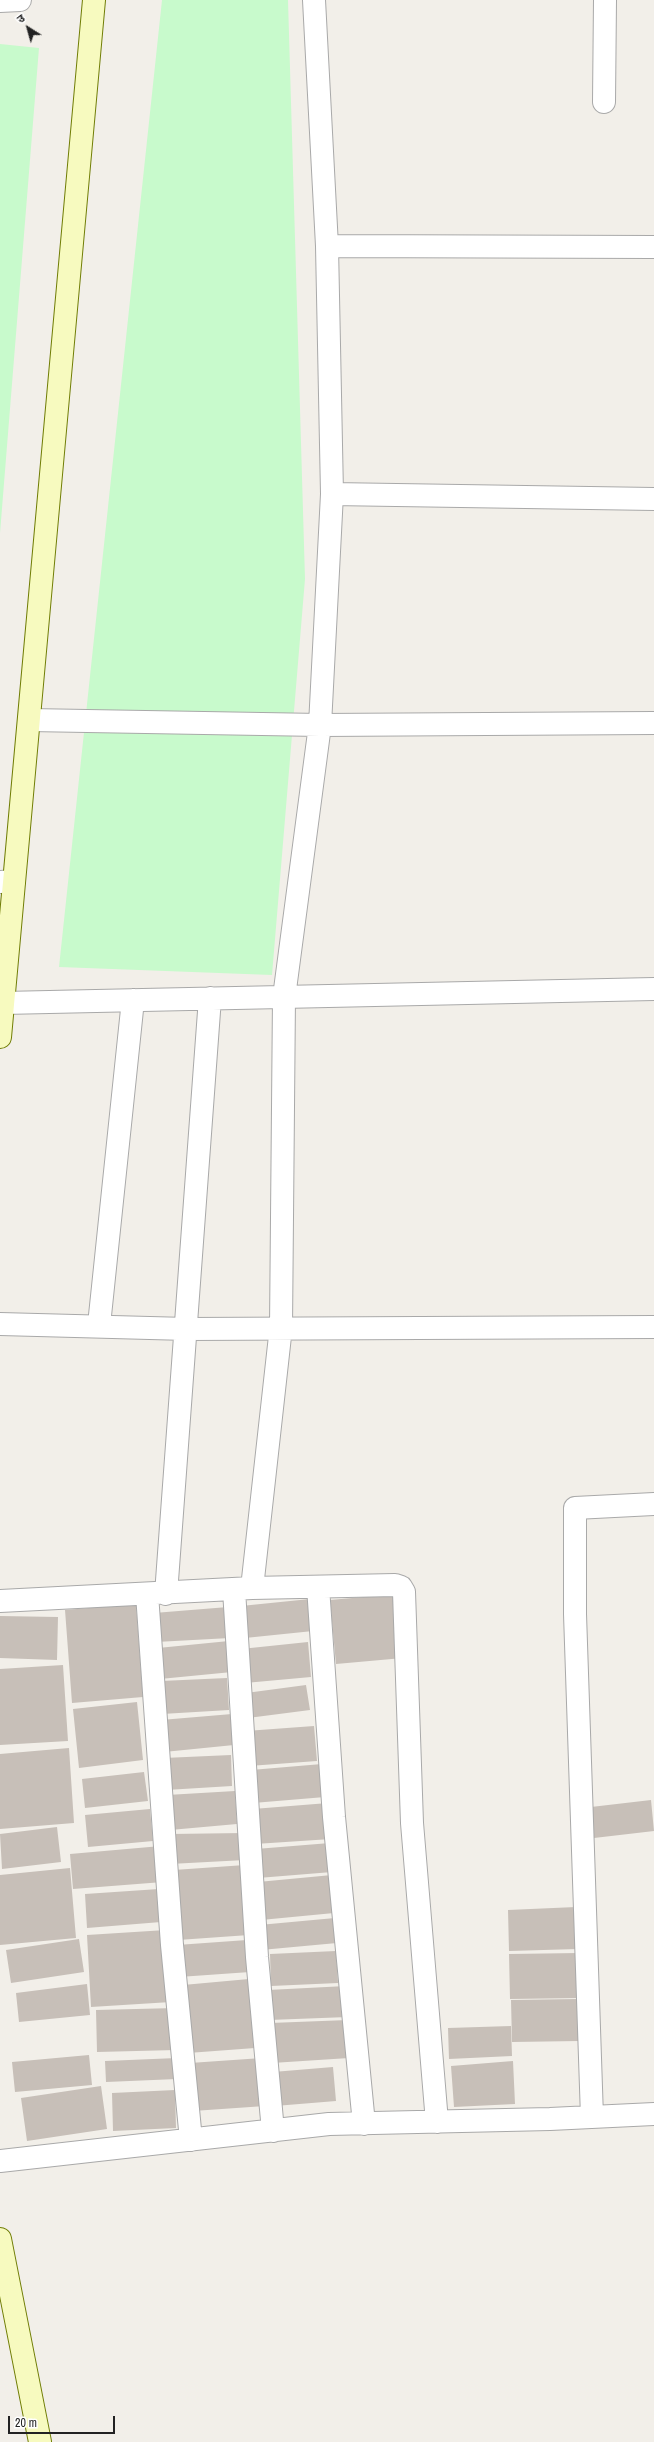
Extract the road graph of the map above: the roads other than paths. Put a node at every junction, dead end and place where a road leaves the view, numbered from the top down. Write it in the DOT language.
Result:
graph roads {
  1 [pos="20,0"];
  2 [pos="94,0"];
  3 [pos="314,0"];
  4 [pos="605,0"];
  5 [pos="0,1"];
  6 [pos="604,102"];
  7 [pos="327,246"];
  8 [pos="654,247"];
  9 [pos="332,494"];
  10 [pos="654,499"];
  11 [pos="29,720"];
  12 [pos="654,723"];
  13 [pos="320,725"];
  14 [pos="7,882"];
  15 [pos="654,989"];
  16 [pos="284,997"];
  17 [pos="210,998"];
  18 [pos="133,1000"];
  19 [pos="3,1002"];
  20 [pos="0,1037"];
  21 [pos="0,1324"];
  22 [pos="99,1325"];
  23 [pos="281,1327"];
  24 [pos="654,1327"];
  25 [pos="186,1329"];
  26 [pos="654,1504"];
  27 [pos="318,1587"];
  28 [pos="243,1589"];
  29 [pos="157,1594"];
  30 [pos="0,1601"];
  31 [pos="654,2114"];
  32 [pos="592,2117"];
  33 [pos="437,2122"];
  34 [pos="364,2124"];
  35 [pos="273,2131"];
  36 [pos="191,2140"];
  37 [pos="0,2161"];
  38 [pos="0,2239"];
  39 [pos="40,2442"];
  1 -- 5 [label="street"];
  2 -- 11 [label="street"];
  3 -- 7 [label="street"];
  4 -- 6 [label="street"];
  7 -- 8 [label="street"];
  7 -- 9 [label="street"];
  9 -- 10 [label="street"];
  9 -- 13 [label="street"];
  11 -- 13 [label="street"];
  11 -- 14 [label="street"];
  12 -- 13 [label="street"];
  13 -- 16 [label="street"];
  14 -- 19 [label="street"];
  15 -- 16 [label="street"];
  16 -- 17 [label="street"];
  16 -- 23 [label="street"];
  17 -- 18 [label="street"];
  17 -- 25 [label="street"];
  18 -- 19 [label="street"];
  18 -- 22 [label="street"];
  19 -- 20 [label="street"];
  21 -- 22 [label="street"];
  22 -- 25 [label="street"];
  23 -- 24 [label="street"];
  23 -- 25 [label="street"];
  23 -- 28 [label="street"];
  25 -- 29 [label="street"];
  26 -- 32 [label="street"];
  27 -- 28 [label="street"];
  27 -- 33 [label="street"];
  27 -- 34 [label="street"];
  28 -- 29 [label="street"];
  28 -- 35 [label="street"];
  29 -- 30 [label="street"];
  29 -- 36 [label="street"];
  31 -- 32 [label="street"];
  32 -- 33 [label="street"];
  33 -- 34 [label="street"];
  34 -- 35 [label="street"];
  35 -- 36 [label="street"];
  36 -- 37 [label="street"];
  38 -- 39 [label="street"];
}
